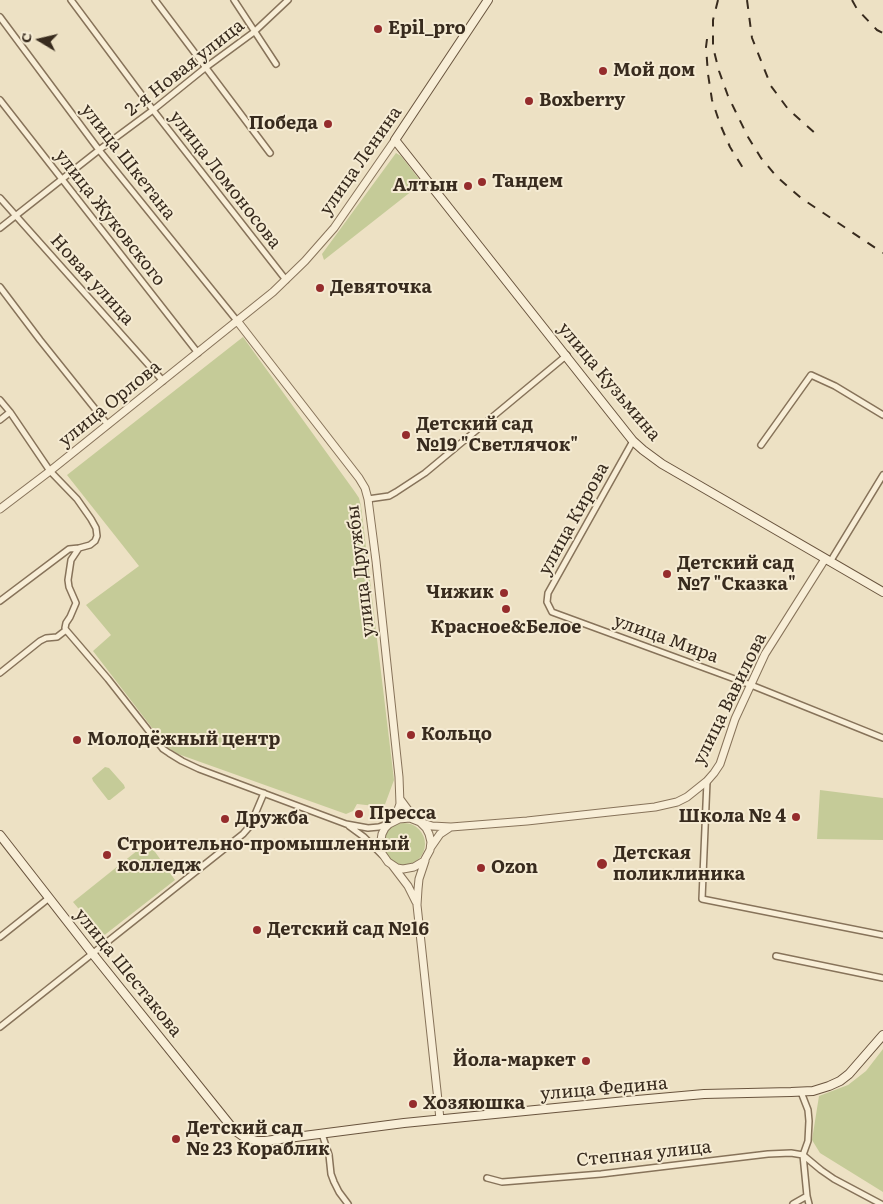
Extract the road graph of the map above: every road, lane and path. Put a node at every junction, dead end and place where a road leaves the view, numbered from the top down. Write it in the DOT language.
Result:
graph roads {
  1 [pos="72,0"];
  2 [pos="154,0"];
  3 [pos="234,0"];
  4 [pos="288,0"];
  5 [pos="488,0"];
  6 [pos="0,17"];
  7 [pos="254,32"];
  8 [pos="276,64"];
  9 [pos="205,68"];
  10 [pos="0,100"];
  11 [pos="154,110"];
  12 [pos="396,140"];
  13 [pos="99,150"];
  14 [pos="270,153"];
  15 [pos="63,179"];
  16 [pos="0,198"];
  17 [pos="15,216"];
  18 [pos="0,228"];
  19 [pos="286,280"];
  20 [pos="0,287"];
  21 [pos="238,322"];
  22 [pos="198,353"];
  23 [pos="566,356"];
  24 [pos="163,381"];
  25 [pos="0,400"];
  26 [pos="10,412"];
  27 [pos="883,415"];
  28 [pos="0,420"];
  29 [pos="108,425"];
  30 [pos="634,441"];
  31 [pos="761,445"];
  32 [pos="50,471"];
  33 [pos="883,475"];
  34 [pos="368,499"];
  35 [pos="0,509"];
  36 [pos="79,548"];
  37 [pos="828,560"];
  38 [pos="883,592"];
  39 [pos="0,602"];
  40 [pos="552,612"];
  41 [pos="66,630"];
  42 [pos="0,673"];
  43 [pos="751,685"];
  44 [pos="883,738"];
  45 [pos="707,781"];
  46 [pos="264,793"];
  47 [pos="400,799"];
  48 [pos="391,822"];
  49 [pos="420,822"];
  50 [pos="346,824"];
  51 [pos="450,827"];
  52 [pos="0,835"];
  53 [pos="429,853"];
  54 [pos="384,857"];
  55 [pos="392,865"];
  56 [pos="49,898"];
  57 [pos="417,905"];
  58 [pos="883,935"];
  59 [pos="0,937"];
  60 [pos="92,953"];
  61 [pos="776,956"];
  62 [pos="883,978"];
  63 [pos="0,1026"];
  64 [pos="883,1035"];
  65 [pos="801,1092"];
  66 [pos="440,1119"];
  67 [pos="234,1130"];
  68 [pos="322,1134"];
  69 [pos="803,1155"];
  70 [pos="487,1178"];
  71 [pos="807,1196"];
  72 [pos="348,1204"];
  73 [pos="793,1204"];
  74 [pos="809,1204"];
  75 [pos="881,1204"];
  1 -- 11 [label="street, улица Ломоносова"];
  2 -- 9 [label="street"];
  3 -- 7 [label="street"];
  4 -- 7 [label="street, 2-я Новая улица"];
  5 -- 12 [label="main road, улица Ленина"];
  6 -- 13 [label="street, улица Шкетана"];
  7 -- 8 [label="street"];
  7 -- 9 [label="street, 2-я Новая улица"];
  9 -- 11 [label="street, 2-я Новая улица"];
  9 -- 14 [label="street"];
  10 -- 15 [label="street, улица Жуковского"];
  11 -- 13 [label="street, 2-я Новая улица"];
  11 -- 19 [label="street, улица Ломоносова"];
  12 -- 19 [label="street, улица Ленина"];
  12 -- 23 [label="main road, улица Кузьмина"];
  13 -- 15 [label="street, 2-я Новая улица"];
  13 -- 21 [label="street, улица Шкетана"];
  15 -- 17 [label="street, 2-я Новая улица"];
  15 -- 22 [label="street, улица Жуковского"];
  16 -- 17 [label="street, Новая улица"];
  17 -- 18 [label="street, 2-я Новая улица"];
  17 -- 24 [label="street, Новая улица"];
  19 -- 21 [label="street, улица Ленина"];
  20 -- 29 [label="street"];
  21 -- 22 [label="street, улица Орлова"];
  21 -- 34 [label="street, улица Дружбы"];
  22 -- 24 [label="street, улица Орлова"];
  23 -- 30 [label="main road, улица Кузьмина"];
  23 -- 34 [label="street"];
  24 -- 29 [label="street, улица Орлова"];
  25 -- 26 [label="street"];
  26 -- 28 [label="street"];
  26 -- 32 [label="street"];
  27 -- 31 [label="street"];
  29 -- 32 [label="street, улица Орлова"];
  30 -- 37 [label="main road, улица Кузьмина"];
  30 -- 40 [label="street, улица Кирова"];
  32 -- 35 [label="street, улица Орлова"];
  32 -- 36 [label="street"];
  33 -- 37 [label="street, улица Вавилова"];
  34 -- 47 [label="street, улица Дружбы"];
  36 -- 39 [label="street"];
  36 -- 41 [label="street"];
  37 -- 38 [label="main road, улица Кузьмина"];
  37 -- 43 [label="street, улица Вавилова"];
  40 -- 43 [label="street, улица Мира"];
  41 -- 42 [label="street"];
  41 -- 46 [label="street"];
  43 -- 44 [label="street, улица Мира"];
  43 -- 45 [label="street, улица Вавилова"];
  45 -- 51 [label="street, улица Вавилова"];
  45 -- 58 [label="street"];
  46 -- 50 [label="street"];
  46 -- 60 [label="street"];
  47 -- 48 [label="street"];
  47 -- 49 [label="street"];
  48 -- 49 [label="street"];
  48 -- 50 [label="street"];
  48 -- 54 [label="street"];
  49 -- 51 [label="street, улица Вавилова"];
  49 -- 53 [label="street"];
  50 -- 54 [label="street"];
  51 -- 53 [label="street"];
  52 -- 56 [label="main road, улица Шестакова"];
  53 -- 55 [label="street"];
  53 -- 57 [label="street"];
  54 -- 55 [label="street"];
  55 -- 57 [label="street"];
  56 -- 59 [label="street"];
  56 -- 60 [label="main road, улица Шестакова"];
  57 -- 66 [label="street"];
  60 -- 63 [label="street"];
  60 -- 67 [label="main road, улица Шестакова"];
  61 -- 62 [label="street"];
  64 -- 65 [label="main road, улица Федина"];
  65 -- 66 [label="main road, улица Федина"];
  65 -- 69 [label="street"];
  66 -- 68 [label="main road, улица Федина"];
  67 -- 68 [label="main road, улица Федина"];
  68 -- 72 [label="street"];
  69 -- 70 [label="street, Степная улица"];
  69 -- 71 [label="street"];
  69 -- 75 [label="street"];
  71 -- 73 [label="street"];
  71 -- 74 [label="street"];
}
